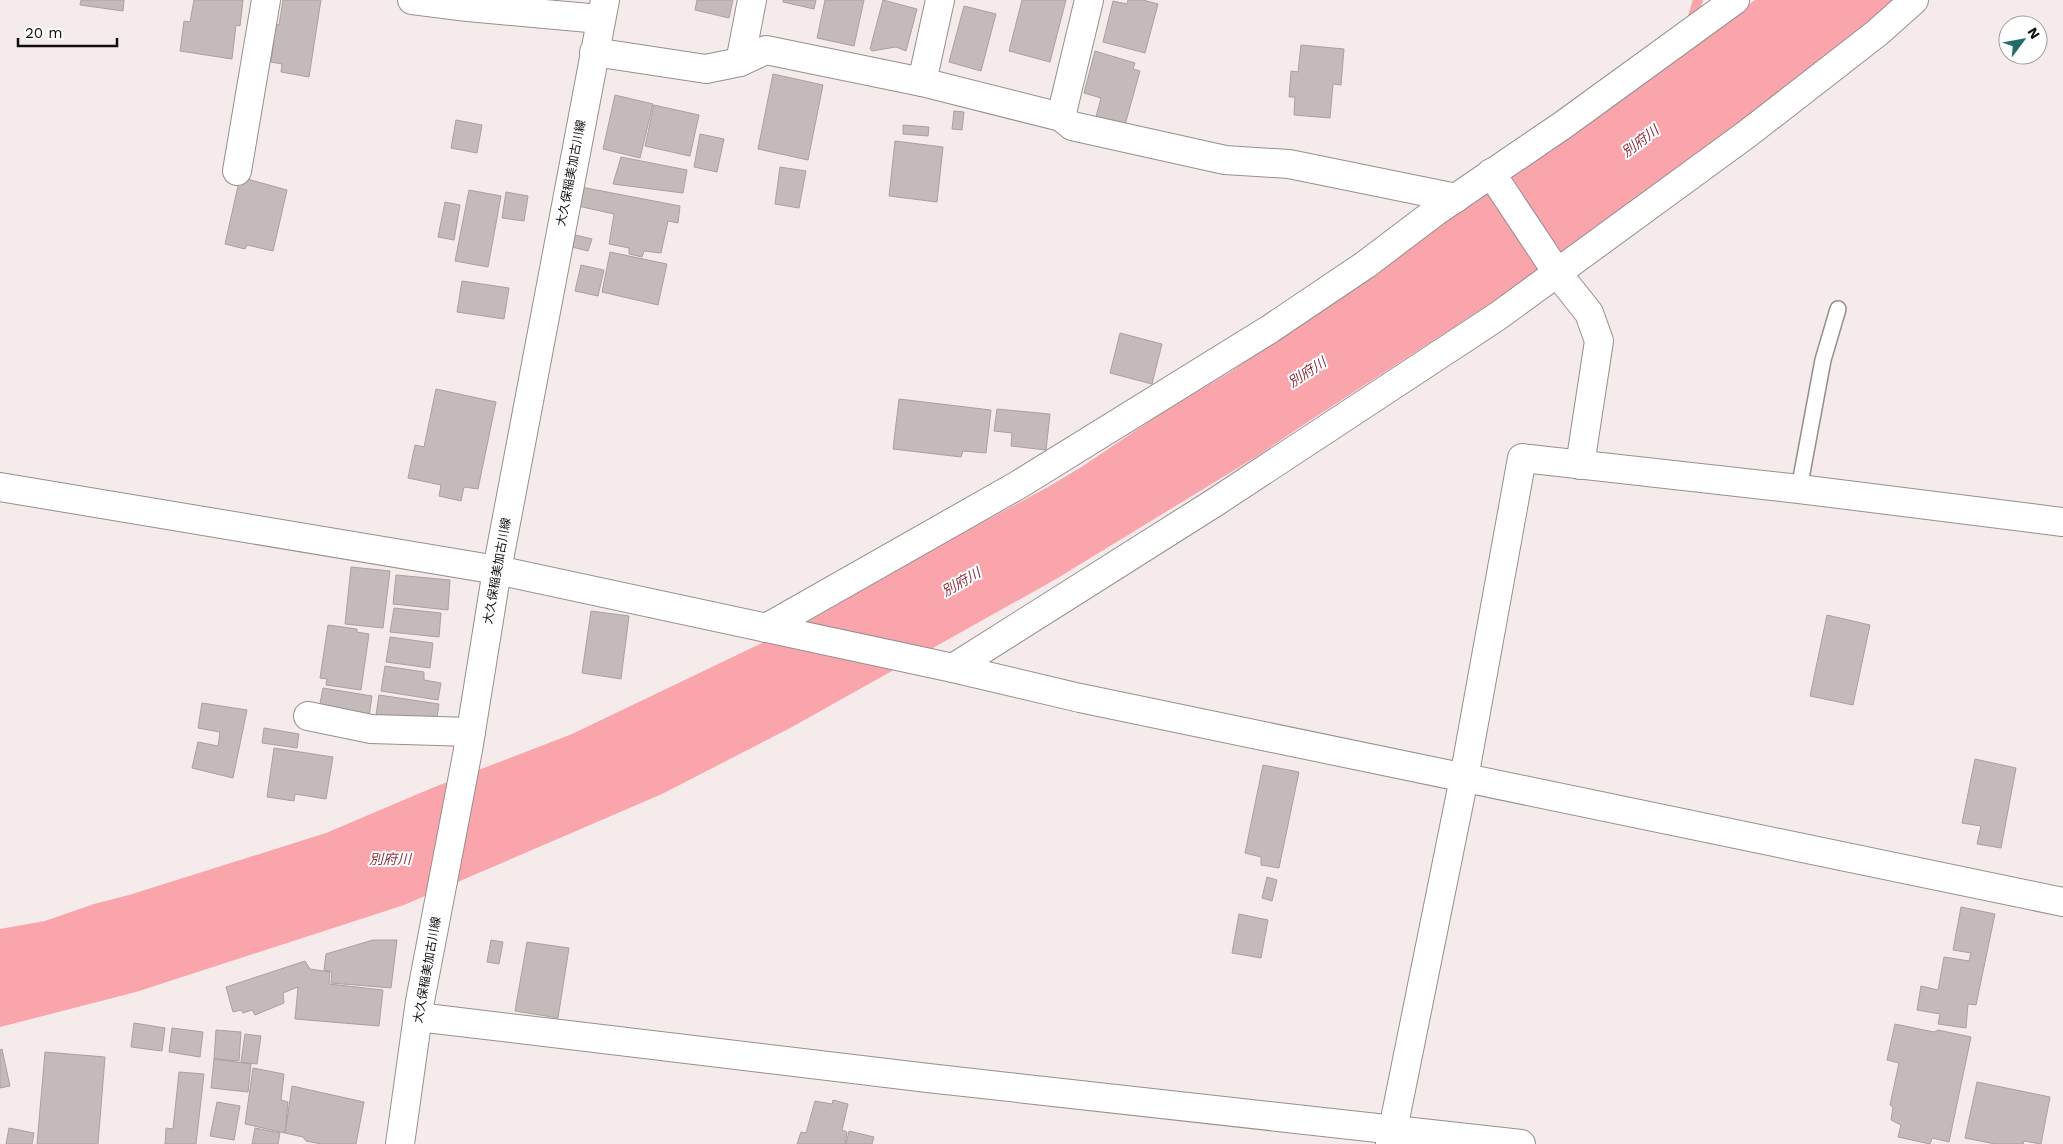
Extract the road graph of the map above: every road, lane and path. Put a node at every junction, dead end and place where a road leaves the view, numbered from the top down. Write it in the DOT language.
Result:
graph roads {
  1 [pos="266,0"];
  2 [pos="412,0"];
  3 [pos="752,0"];
  4 [pos="940,0"];
  5 [pos="1090,0"];
  6 [pos="1735,0"];
  7 [pos="1914,0"];
  8 [pos="602,10"];
  9 [pos="594,52"];
  10 [pos="740,62"];
  11 [pos="922,82"];
  12 [pos="1061,118"];
  13 [pos="237,171"];
  14 [pos="1491,173"];
  15 [pos="1456,198"];
  16 [pos="1558,274"];
  17 [pos="1838,309"];
  18 [pos="1580,464"];
  19 [pos="0,487"];
  20 [pos="1799,489"];
  21 [pos="2063,522"];
  22 [pos="497,570"];
  23 [pos="774,631"];
  24 [pos="947,668"];
  25 [pos="308,716"];
  26 [pos="470,741"];
  27 [pos="1464,778"];
  28 [pos="2063,902"];
  29 [pos="418,1017"];
  30 [pos="1391,1137"];
  31 [pos="400,1144"];
  32 [pos="1521,1144"];
  1 -- 13 [label="street"];
  2 -- 8 [label="street"];
  3 -- 10 [label="street"];
  4 -- 11 [label="street"];
  5 -- 12 [label="street"];
  6 -- 14 [label="street"];
  7 -- 16 [label="street"];
  8 -- 9 [label="street, 大久保稲美加古川線"];
  9 -- 10 [label="street"];
  9 -- 22 [label="street, 大久保稲美加古川線"];
  10 -- 11 [label="street"];
  11 -- 12 [label="street"];
  12 -- 15 [label="street"];
  14 -- 15 [label="street"];
  14 -- 16 [label="street"];
  15 -- 23 [label="street"];
  16 -- 18 [label="street"];
  16 -- 24 [label="street"];
  17 -- 20 [label="lane"];
  18 -- 20 [label="street"];
  18 -- 27 [label="street"];
  19 -- 22 [label="street"];
  20 -- 21 [label="street"];
  22 -- 23 [label="street"];
  22 -- 26 [label="street, 大久保稲美加古川線"];
  23 -- 24 [label="street"];
  24 -- 27 [label="street"];
  25 -- 26 [label="street"];
  26 -- 29 [label="street, 大久保稲美加古川線"];
  27 -- 28 [label="street"];
  27 -- 30 [label="street"];
  29 -- 30 [label="street"];
  29 -- 31 [label="street, 大久保稲美加古川線"];
  30 -- 32 [label="street"];
}
